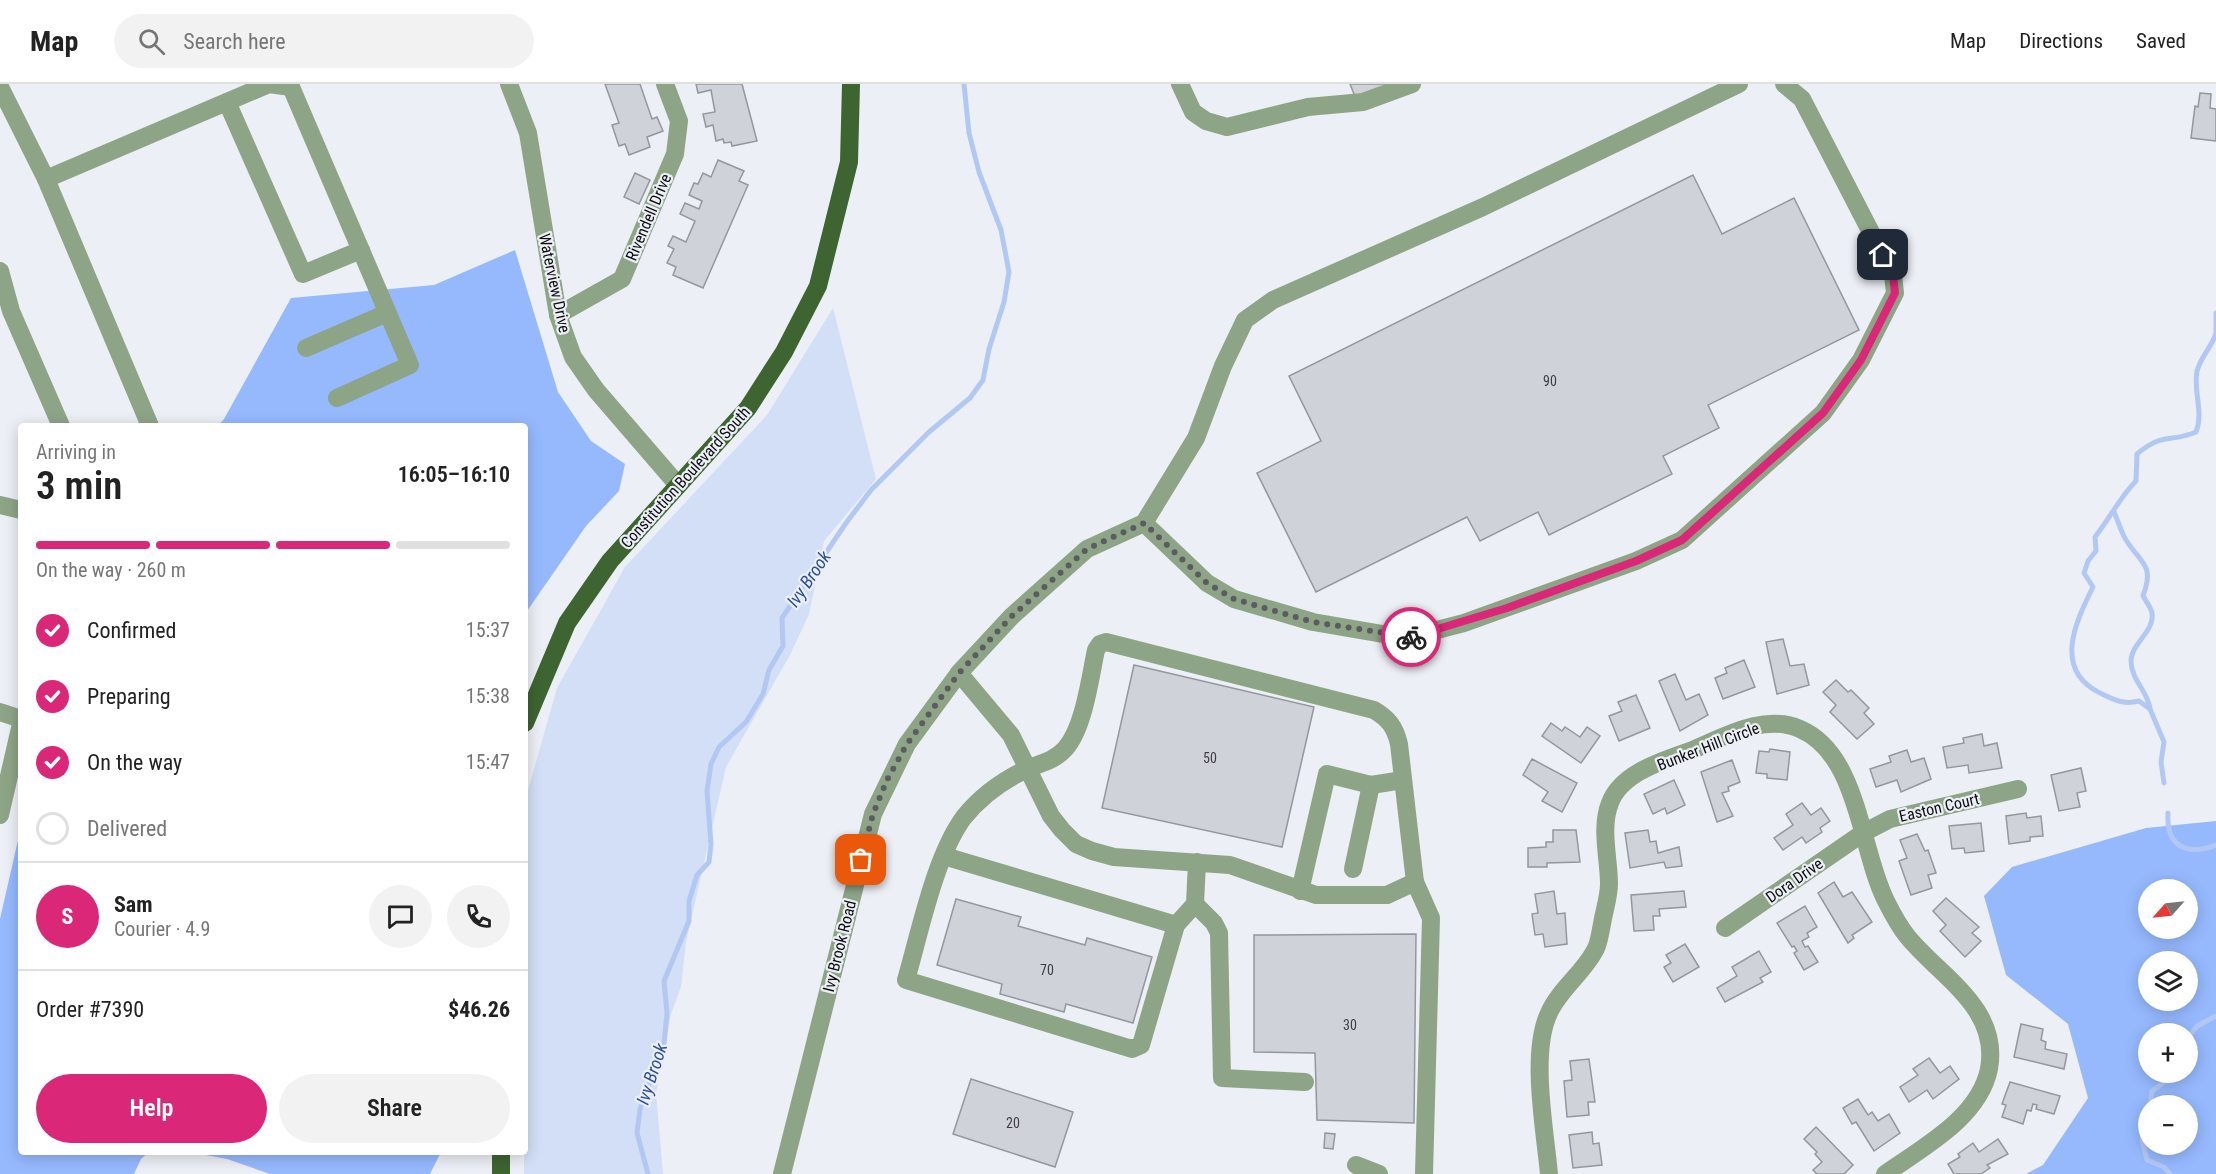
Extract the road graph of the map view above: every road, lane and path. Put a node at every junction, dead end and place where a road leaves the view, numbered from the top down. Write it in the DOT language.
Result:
graph roads {
  1 [pos="509,84"];
  2 [pos="666,84"];
  3 [pos="851,84"];
  4 [pos="1180,84"];
  5 [pos="1412,84"];
  6 [pos="1739,84"];
  7 [pos="1784,84"];
  8 [pos="0,87"];
  9 [pos="227,102"];
  10 [pos="46,179"];
  11 [pos="361,250"];
  12 [pos="0,271"];
  13 [pos="387,313"];
  14 [pos="558,315"];
  15 [pos="306,348"];
  16 [pos="337,398"];
  17 [pos="60,423"];
  18 [pos="149,423"];
  19 [pos="677,484"];
  20 [pos="0,506"];
  21 [pos="18,509"];
  22 [pos="1144,523"];
  23 [pos="959,673"];
  24 [pos="0,712"];
  25 [pos="528,715"];
  26 [pos="18,721"];
  27 [pos="18,735"];
  28 [pos="1028,769"];
  29 [pos="1403,780"];
  30 [pos="1371,785"];
  31 [pos="2018,789"];
  32 [pos="0,815"];
  33 [pos="1863,833"];
  34 [pos="944,856"];
  35 [pos="1197,862"];
  36 [pos="1353,869"];
  37 [pos="1415,882"];
  38 [pos="1300,891"];
  39 [pos="1195,904"];
  40 [pos="1176,925"];
  41 [pos="1725,928"];
  42 [pos="1305,1082"];
  43 [pos="501,1155"];
  44 [pos="1356,1165"];
  45 [pos="501,1174"];
  46 [pos="782,1174"];
  47 [pos="1379,1174"];
  48 [pos="1424,1174"];
  49 [pos="1549,1174"];
  50 [pos="1885,1174"];
  1 -- 14 [label="street, Waterview Drive"];
  2 -- 14 [label="street, Rivendell Drive"];
  3 -- 19 [label="main road, Constitution Boulevard South"];
  4 -- 5 [label="street"];
  6 -- 22 [label="street"];
  7 -- 22 [label="street"];
  8 -- 10 [label="street"];
  9 -- 10 [label="street"];
  9 -- 11 [label="street"];
  9 -- 11 [label="street"];
  10 -- 18 [label="street"];
  11 -- 13 [label="street"];
  12 -- 17 [label="street"];
  13 -- 15 [label="street"];
  13 -- 16 [label="street"];
  14 -- 19 [label="street, Waterview Drive"];
  19 -- 25 [label="main road, Constitution Boulevard South"];
  20 -- 21 [label="street"];
  22 -- 23 [label="street, Ivy Brook Road"];
  23 -- 28 [label="street"];
  23 -- 46 [label="street, Ivy Brook Road"];
  24 -- 26 [label="street"];
  27 -- 32 [label="street"];
  28 -- 29 [label="street"];
  28 -- 34 [label="street"];
  28 -- 35 [label="street"];
  29 -- 30 [label="street"];
  29 -- 37 [label="street"];
  30 -- 36 [label="street"];
  30 -- 38 [label="street"];
  31 -- 33 [label="street, Easton Court"];
  33 -- 41 [label="street, Dora Drive"];
  33 -- 49 [label="street, Bunker Hill Circle"];
  33 -- 50 [label="street, Bunker Hill Circle"];
  34 -- 40 [label="street"];
  34 -- 40 [label="street"];
  35 -- 38 [label="street"];
  35 -- 39 [label="street"];
  37 -- 38 [label="street"];
  37 -- 48 [label="street"];
  39 -- 40 [label="street"];
  39 -- 42 [label="street"];
  43 -- 45 [label="main road"];
  44 -- 47 [label="street"];
}
